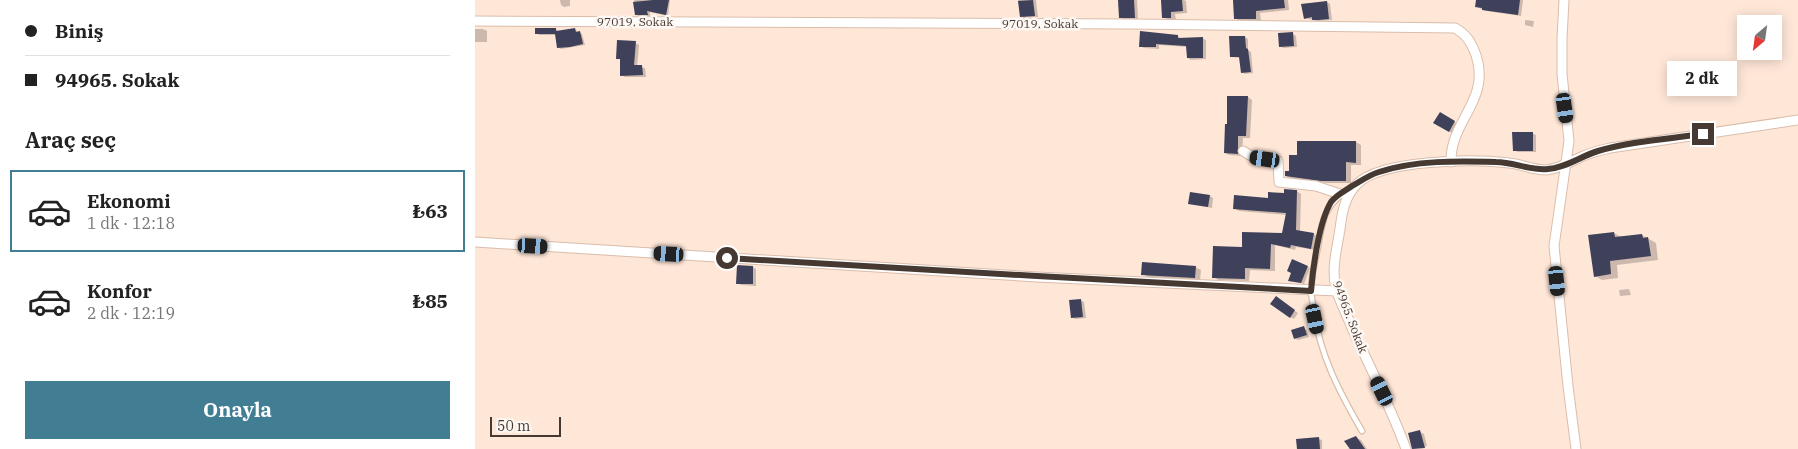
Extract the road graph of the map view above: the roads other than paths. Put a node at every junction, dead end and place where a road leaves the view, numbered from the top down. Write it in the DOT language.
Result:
graph roads {
  1 [pos="1564,0"];
  2 [pos="475,21"];
  3 [pos="1798,120"];
  4 [pos="1243,151"];
  5 [pos="1451,162"];
  6 [pos="1565,165"];
  7 [pos="1357,183"];
  8 [pos="1340,194"];
  9 [pos="475,242"];
  10 [pos="1311,291"];
  11 [pos="1337,291"];
  12 [pos="1362,431"];
  13 [pos="1406,449"];
  14 [pos="1576,449"];
  1 -- 6 [label="street"];
  2 -- 5 [label="street, 97019. Sokak"];
  3 -- 6 [label="street"];
  4 -- 8 [label="street"];
  5 -- 6 [label="street"];
  5 -- 7 [label="street"];
  6 -- 14 [label="street"];
  7 -- 8 [label="lane"];
  7 -- 11 [label="street, 94965. Sokak"];
  8 -- 10 [label="lane"];
  9 -- 10 [label="street"];
  10 -- 11 [label="street"];
  10 -- 12 [label="lane"];
  11 -- 13 [label="street, 94965. Sokak"];
}
